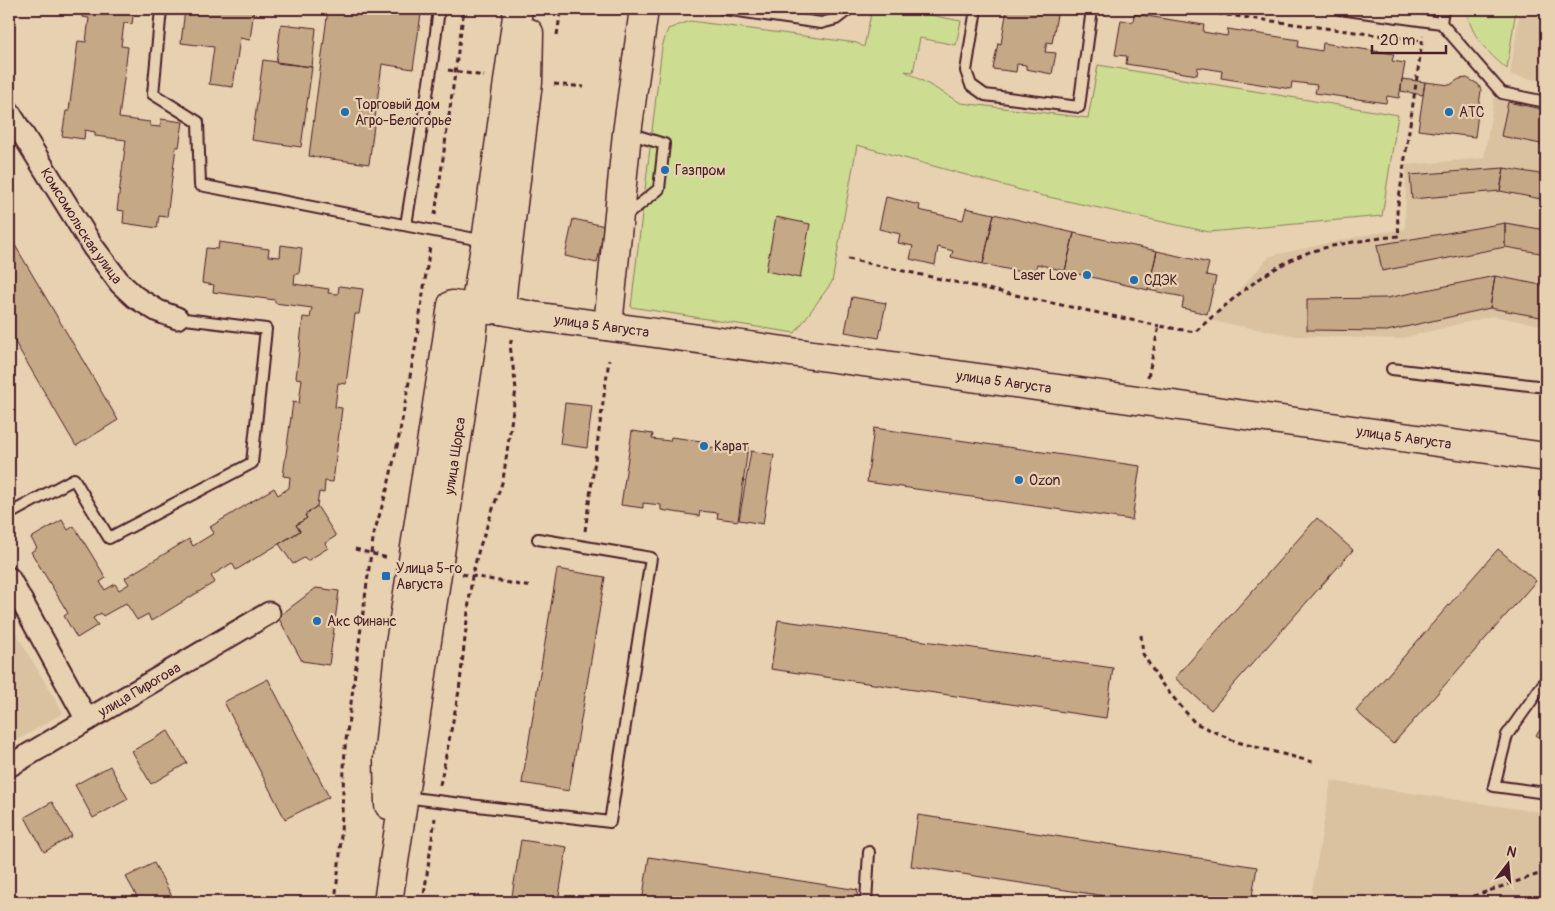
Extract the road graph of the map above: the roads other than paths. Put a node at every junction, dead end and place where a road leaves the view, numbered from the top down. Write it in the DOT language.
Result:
graph roads {
  1 [pos="161,9"];
  2 [pos="438,9"];
  3 [pos="518,9"];
  4 [pos="529,9"];
  5 [pos="644,9"];
  6 [pos="724,9"];
  7 [pos="849,9"];
  8 [pos="976,9"];
  9 [pos="1092,9"];
  10 [pos="1340,9"];
  11 [pos="1443,9"];
  12 [pos="1441,23"];
  13 [pos="1546,102"];
  14 [pos="9,112"];
  15 [pos="627,133"];
  16 [pos="617,222"];
  17 [pos="406,225"];
  18 [pos="486,241"];
  19 [pos="475,308"];
  20 [pos="510,312"];
  21 [pos="177,318"];
  22 [pos="577,322"];
  23 [pos="608,326"];
  24 [pos="472,339"];
  25 [pos="1392,369"];
  26 [pos="441,379"];
  27 [pos="1546,387"];
  28 [pos="1546,457"];
  29 [pos="9,514"];
  30 [pos="538,539"];
  31 [pos="9,578"];
  32 [pos="269,613"];
  33 [pos="1546,680"];
  34 [pos="87,720"];
  35 [pos="9,766"];
  36 [pos="1546,793"];
  37 [pos="403,797"];
  38 [pos="869,852"];
  39 [pos="390,889"];
  40 [pos="866,902"];
  1 -- 17 [label="lane"];
  2 -- 17 [label="lane"];
  3 -- 18 [label="main road, улица Щорса"];
  4 -- 20 [label="main road"];
  5 -- 15 [label="main road"];
  6 -- 7 [label="lane"];
  8 -- 9 [label="lane"];
  10 -- 12 [label="lane"];
  11 -- 12 [label="lane"];
  12 -- 13 [label="lane"];
  14 -- 21 [label="street, Комсомольская улица"];
  15 -- 16 [label="main road"];
  15 -- 16 [label="lane"];
  16 -- 23 [label="main road"];
  17 -- 18 [label="lane"];
  18 -- 19 [label="main road, улица Щорса"];
  19 -- 22 [label="main road"];
  19 -- 24 [label="main road, улица Щорса"];
  19 -- 26 [label="main road"];
  20 -- 22 [label="main road, улица 5 Августа"];
  20 -- 24 [label="main road"];
  21 -- 29 [label="lane"];
  22 -- 23 [label="main road, улица 5 Августа"];
  23 -- 28 [label="main road, улица 5 Августа"];
  24 -- 26 [label="main road"];
  24 -- 37 [label="main road, улица Щорса"];
  25 -- 27 [label="lane"];
  26 -- 39 [label="main road"];
  30 -- 37 [label="lane"];
  31 -- 34 [label="street"];
  32 -- 34 [label="street, улица Пирогова"];
  33 -- 36 [label="lane"];
  34 -- 35 [label="street, улица Пирогова"];
  37 -- 39 [label="main road, улица Щорса"];
  38 -- 40 [label="lane"];
}
